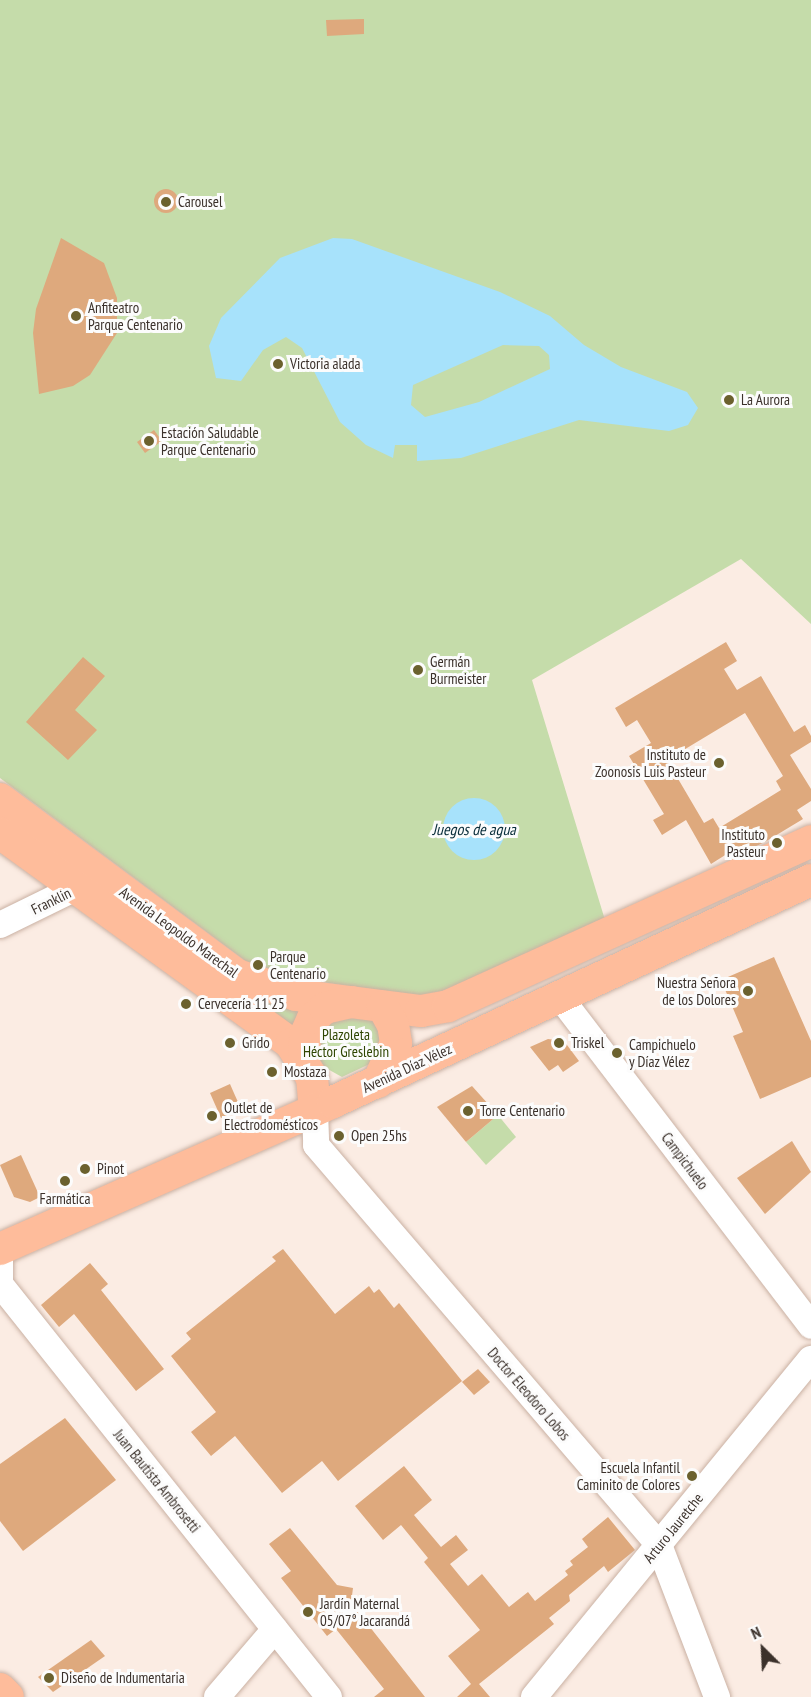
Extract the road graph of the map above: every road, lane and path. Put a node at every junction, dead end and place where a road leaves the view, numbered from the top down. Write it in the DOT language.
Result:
graph roads {
  1 [pos="0,799"];
  2 [pos="0,832"];
  3 [pos="811,841"];
  4 [pos="811,880"];
  5 [pos="88,882"];
  6 [pos="0,925"];
  7 [pos="514,976"];
  8 [pos="559,996"];
  9 [pos="369,1004"];
  10 [pos="304,1059"];
  11 [pos="378,1082"];
  12 [pos="315,1110"];
  13 [pos="0,1249"];
  14 [pos="0,1260"];
  15 [pos="811,1326"];
  16 [pos="811,1359"];
  17 [pos="659,1545"];
  18 [pos="275,1629"];
  19 [pos="0,1689"];
  20 [pos="8,1697"];
  21 [pos="217,1697"];
  22 [pos="329,1697"];
  23 [pos="534,1697"];
  24 [pos="717,1697"];
  1 -- 5 [label="main road, Avenida Leopoldo Marechal"];
  2 -- 5 [label="main road, Avenida Leopoldo Marechal"];
  3 -- 7 [label="main road"];
  4 -- 8 [label="main road, Avenida Díaz Vélez"];
  5 -- 6 [label="street, Franklin"];
  5 -- 9 [label="main road, Avenida Leopoldo Marechal"];
  5 -- 10 [label="main road, Avenida Leopoldo Marechal"];
  7 -- 8 [label="main road"];
  7 -- 9 [label="main road"];
  8 -- 11 [label="main road, Avenida Díaz Vélez"];
  8 -- 15 [label="street, Campichuelo"];
  9 -- 10 [label="main road"];
  9 -- 11 [label="main road"];
  10 -- 12 [label="main road, Avenida Leopoldo Marechal"];
  11 -- 12 [label="main road, Avenida Díaz Vélez"];
  12 -- 13 [label="main road, Avenida Díaz Vélez"];
  12 -- 17 [label="street, Doctor Eleodoro Lobos"];
  14 -- 18 [label="street, Juan Bautista Ambrosetti"];
  16 -- 17 [label="street, Arturo Jauretche"];
  17 -- 23 [label="street, Arturo Jauretche"];
  17 -- 24 [label="street, Doctor Eleodoro Lobos"];
  18 -- 21 [label="street"];
  18 -- 22 [label="street, Juan Bautista Ambrosetti"];
  19 -- 20 [label="main road"];
}
